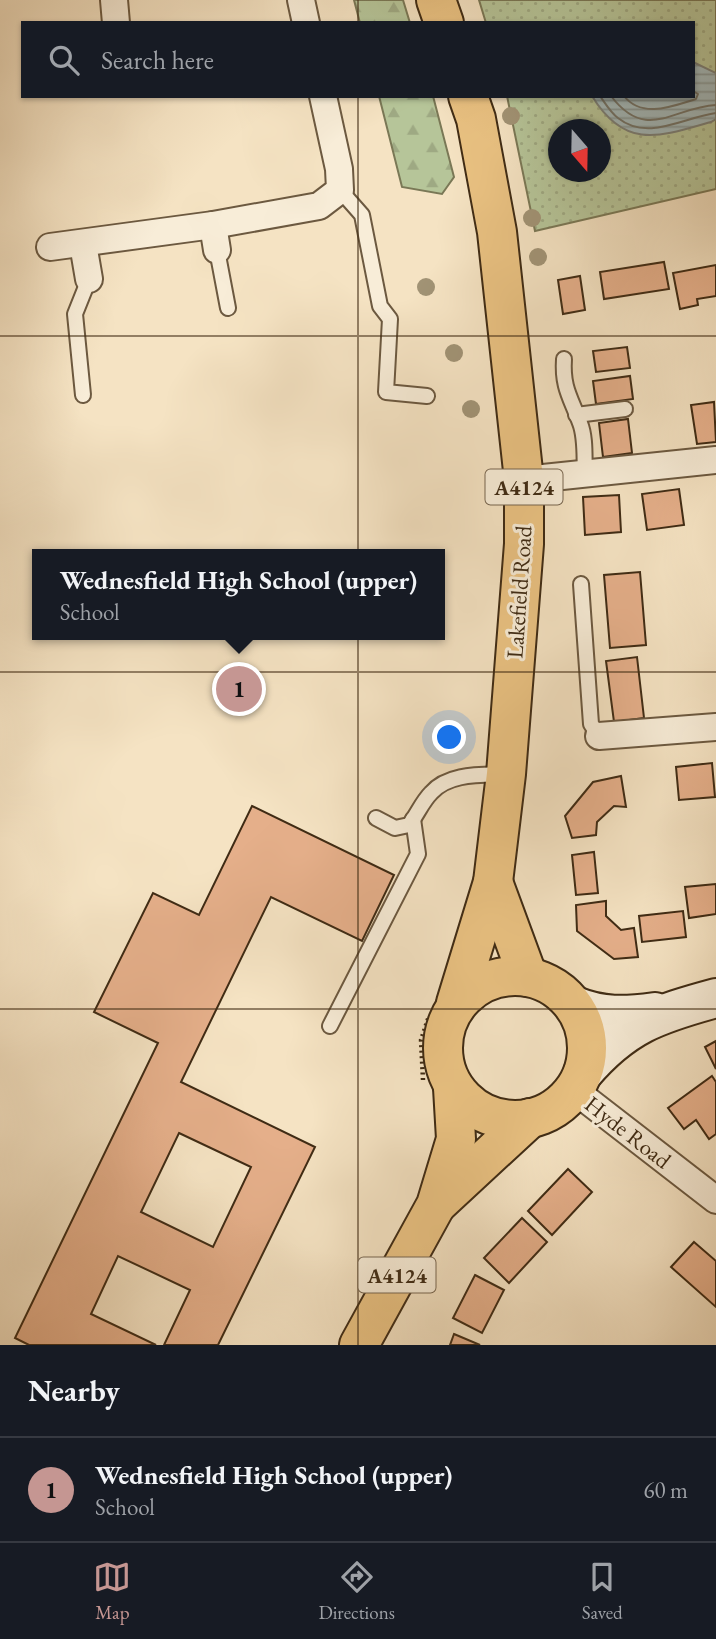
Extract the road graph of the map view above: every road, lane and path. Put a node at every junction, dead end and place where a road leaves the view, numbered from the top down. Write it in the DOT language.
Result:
graph roads {
  1 [pos="114,0"];
  2 [pos="436,0"];
  3 [pos="116,21"];
  4 [pos="443,21"];
  5 [pos="323,98"];
  6 [pos="469,98"];
  7 [pos="340,190"];
  8 [pos="213,225"];
  9 [pos="83,244"];
  10 [pos="50,247"];
  11 [pos="217,250"];
  12 [pos="89,279"];
  13 [pos="228,308"];
  14 [pos="564,359"];
  15 [pos="83,394"];
  16 [pos="427,396"];
  17 [pos="625,408"];
  18 [pos="576,415"];
  19 [pos="716,460"];
  20 [pos="585,474"];
  21 [pos="524,480"];
  22 [pos="580,584"];
  23 [pos="716,727"];
  24 [pos="598,736"];
  25 [pos="506,774"];
  26 [pos="376,818"];
  27 [pos="413,820"];
  28 [pos="493,881"];
  29 [pos="528,976"];
  30 [pos="716,998"];
  31 [pos="444,1005"];
  32 [pos="575,1006"];
  33 [pos="674,1010"];
  34 [pos="330,1026"];
  35 [pos="579,1082"];
  36 [pos="438,1087"];
  37 [pos="530,1118"];
  38 [pos="716,1200"];
  39 [pos="436,1205"];
  40 [pos="359,1345"];
  1 -- 3 [label="street"];
  2 -- 4 [label="main road"];
  5 -- 7 [label="street"];
  6 -- 21 [label="main road, Lakefield Road / A4124"];
  7 -- 8 [label="street"];
  7 -- 16 [label="lane"];
  8 -- 9 [label="street"];
  8 -- 11 [label="street"];
  9 -- 10 [label="street"];
  9 -- 12 [label="street"];
  11 -- 13 [label="lane"];
  12 -- 15 [label="lane"];
  14 -- 18 [label="lane"];
  17 -- 18 [label="lane"];
  18 -- 20 [label="lane"];
  19 -- 20 [label="street"];
  20 -- 21 [label="street"];
  21 -- 25 [label="main road, Lakefield Road / A4124"];
  22 -- 24 [label="lane"];
  23 -- 24 [label="street"];
  25 -- 27 [label="lane"];
  25 -- 28 [label="main road, Lakefield Road / A4124"];
  26 -- 27 [label="lane"];
  27 -- 34 [label="lane"];
  28 -- 29 [label="main road, Lakefield Road / A4124"];
  28 -- 31 [label="main road, Lakefield Road / A4124"];
  29 -- 31 [label="main road"];
  29 -- 32 [label="main road"];
  30 -- 33 [label="main road"];
  31 -- 36 [label="main road, A4124"];
  31 -- 36 [label="path"];
  32 -- 33 [label="main road"];
  32 -- 35 [label="main road"];
  33 -- 35 [label="main road"];
  35 -- 37 [label="main road, A4124"];
  35 -- 38 [label="street, Hyde Road"];
  36 -- 37 [label="main road, A4124"];
  36 -- 39 [label="main road, A4124"];
  37 -- 39 [label="main road, A4124"];
  39 -- 40 [label="main road, A4124"];
}
